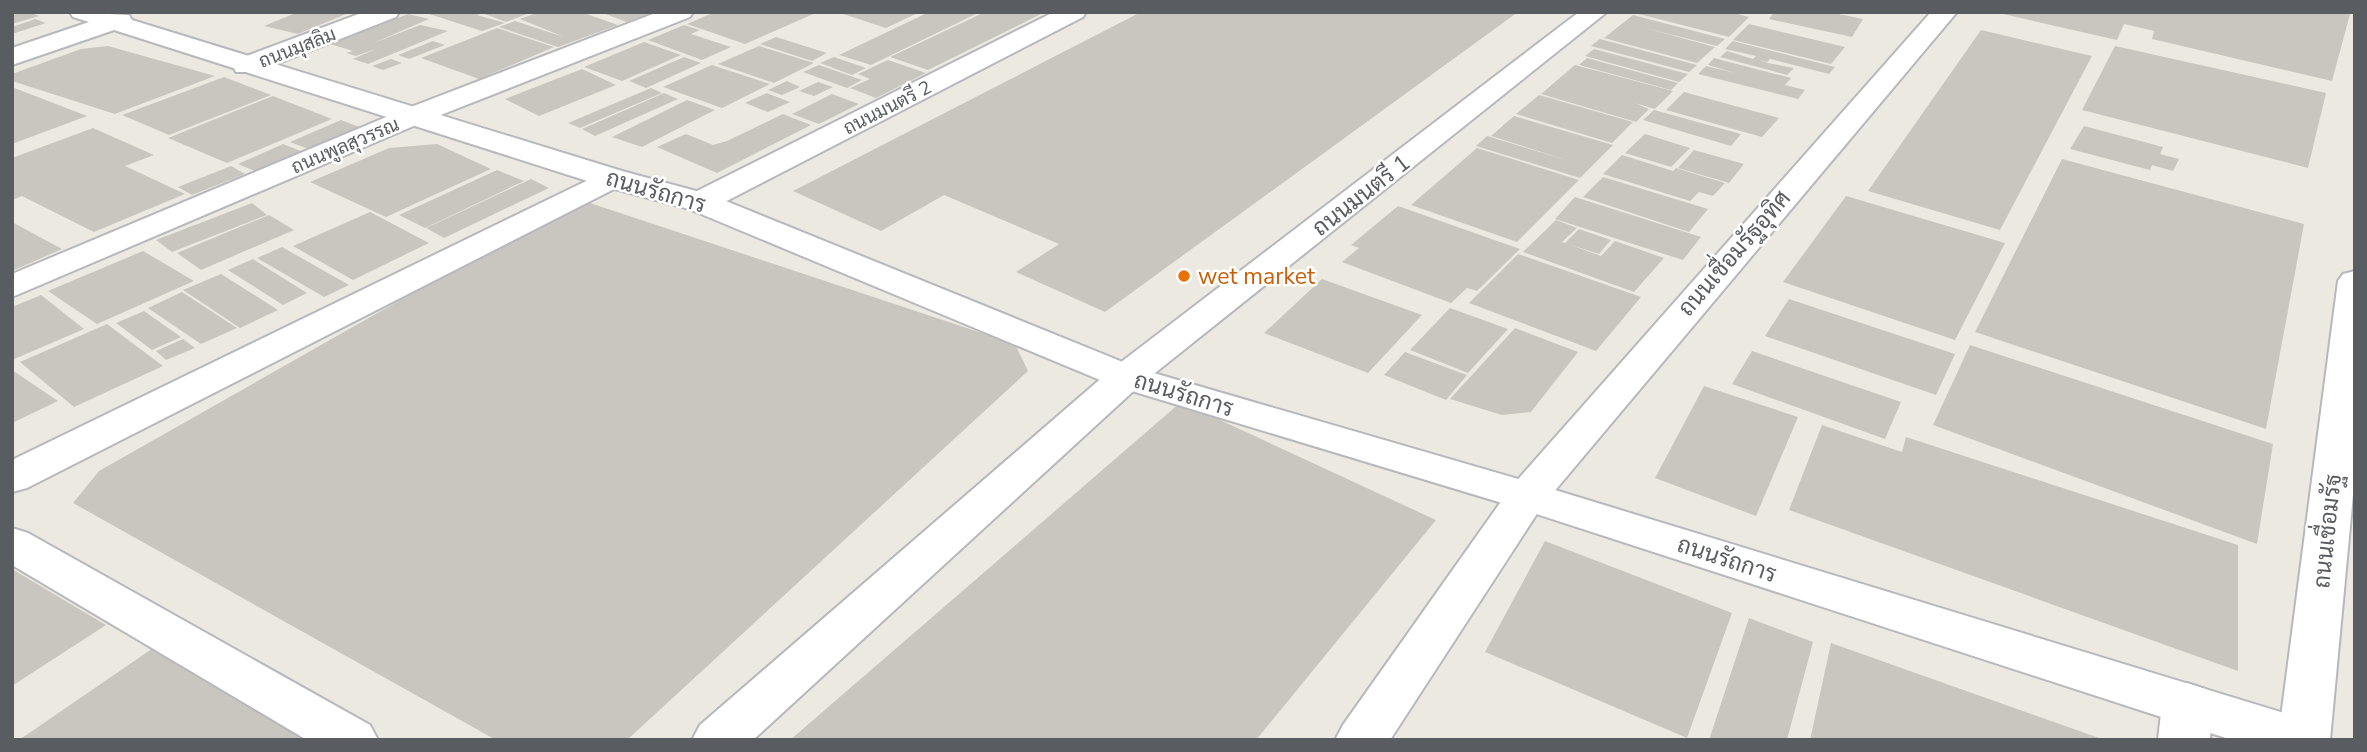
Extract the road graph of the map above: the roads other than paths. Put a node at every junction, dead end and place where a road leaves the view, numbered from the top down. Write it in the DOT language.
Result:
graph roads {
  1 [pos="387,12"];
  2 [pos="681,12"];
  3 [pos="1074,12"];
  4 [pos="1595,12"];
  5 [pos="1945,12"];
  6 [pos="112,16"];
  7 [pos="12,57"];
  8 [pos="246,66"];
  9 [pos="413,116"];
  10 [pos="611,178"];
  11 [pos="700,202"];
  12 [pos="2355,281"];
  13 [pos="12,287"];
  14 [pos="1126,377"];
  15 [pos="12,478"];
  16 [pos="1527,496"];
  17 [pos="12,544"];
  18 [pos="2185,722"];
  19 [pos="352,740"];
  20 [pos="718,740"];
  21 [pos="1361,740"];
  22 [pos="2302,740"];
  1 -- 8 [label="street, ถนนมุสลิม"];
  2 -- 9 [label="street, ถนนพูลสุวรรณ"];
  3 -- 11 [label="street, ถนนมนตรี 2"];
  4 -- 14 [label="street, ถนนมนตรี 1"];
  5 -- 16 [label="street, ถนนเชื่อมรัฐอุทิศ"];
  6 -- 7 [label="street"];
  6 -- 8 [label="street, ถนนรัถการ"];
  8 -- 9 [label="street, ถนนรัถการ"];
  9 -- 10 [label="street, ถนนรัถการ"];
  9 -- 13 [label="street, ถนนพูลสุวรรณ"];
  10 -- 11 [label="street, ถนนรัถการ"];
  10 -- 15 [label="street"];
  11 -- 14 [label="street, ถนนรัถการ"];
  12 -- 22 [label="street, ถนนเชื่อมรัฐ"];
  14 -- 16 [label="street, ถนนรัถการ"];
  14 -- 20 [label="street, ถนนมนตรี 1"];
  16 -- 18 [label="street, ถนนรัถการ"];
  16 -- 21 [label="street, ถนนเชื่อมรัฐอุทิศ"];
  17 -- 19 [label="street"];
  18 -- 22 [label="street, ถนนรัถการ"];
}
